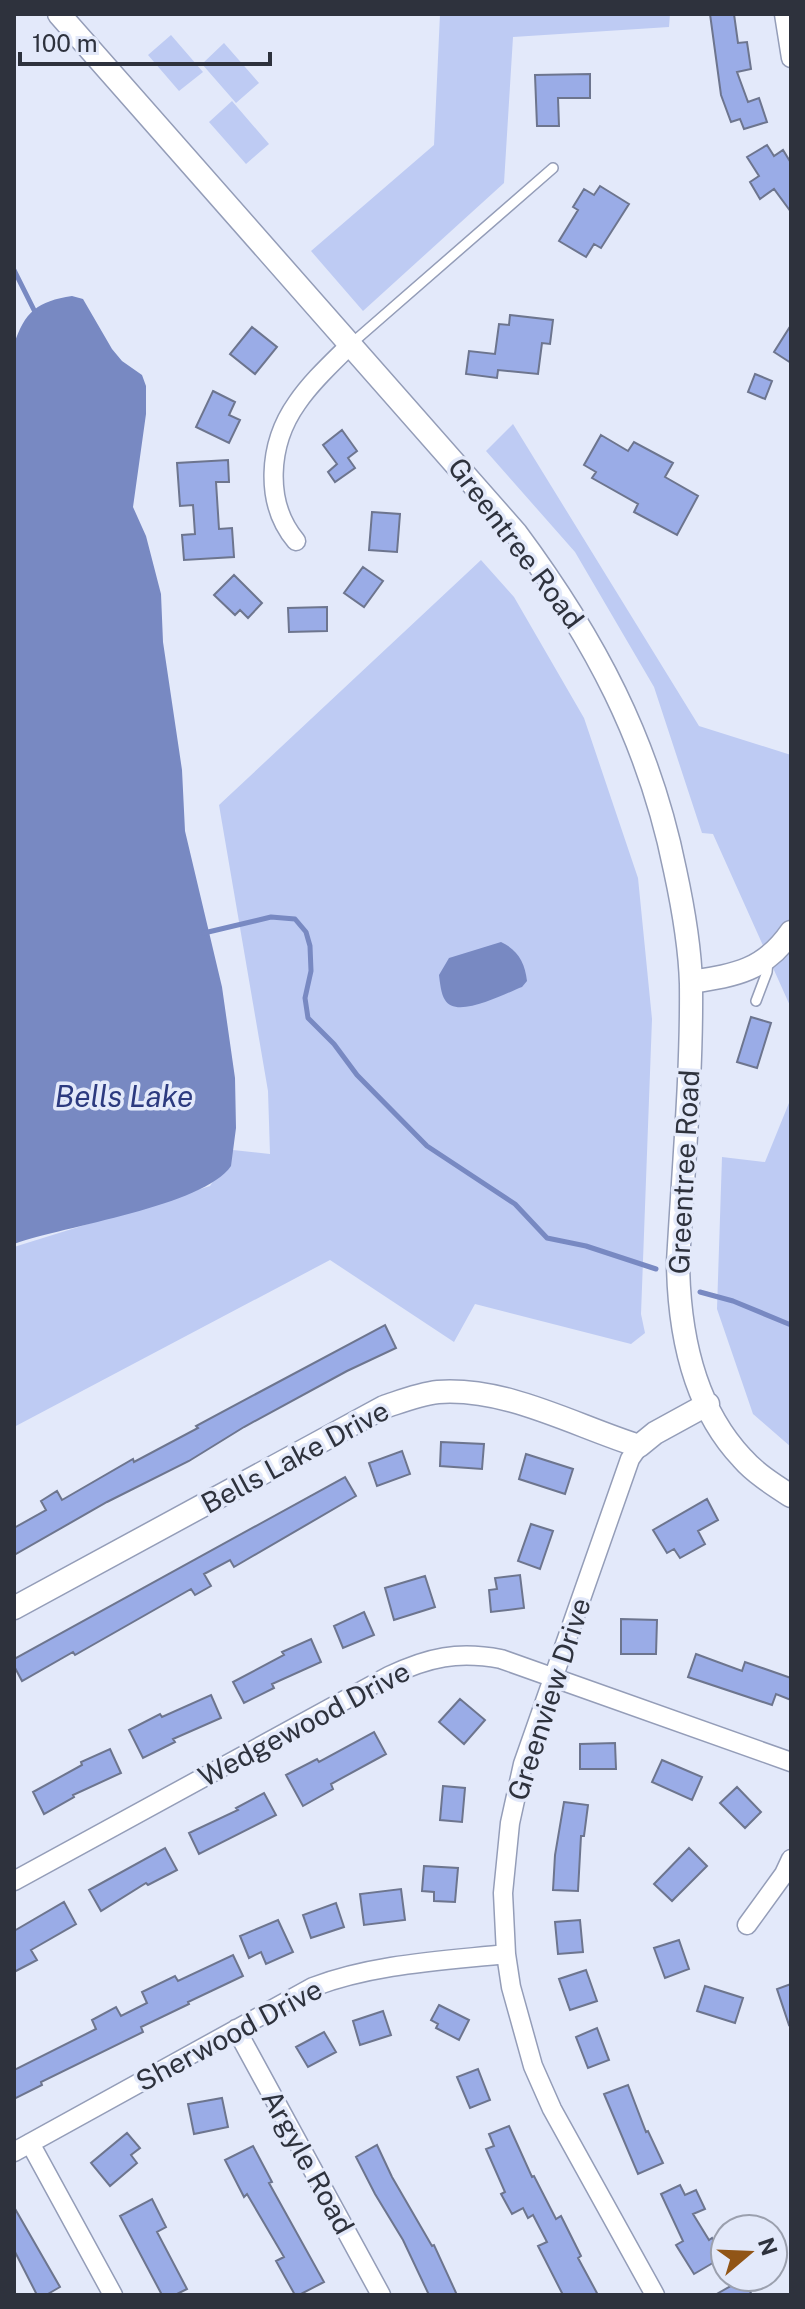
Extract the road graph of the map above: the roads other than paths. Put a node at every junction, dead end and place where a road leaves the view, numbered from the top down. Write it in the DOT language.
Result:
graph roads {
  1 [pos="59,14"];
  2 [pos="784,14"];
  3 [pos="791,58"];
  4 [pos="553,168"];
  5 [pos="351,344"];
  6 [pos="296,541"];
  7 [pos="791,932"];
  8 [pos="767,958"];
  9 [pos="691,982"];
  10 [pos="756,1001"];
  11 [pos="708,1404"];
  12 [pos="639,1446"];
  13 [pos="791,1496"];
  14 [pos="14,1608"];
  15 [pos="554,1678"];
  16 [pos="791,1762"];
  17 [pos="791,1859"];
  18 [pos="14,1881"];
  19 [pos="747,1925"];
  20 [pos="506,1954"];
  21 [pos="236,2029"];
  22 [pos="22,2148"];
  23 [pos="113,2295"];
  24 [pos="381,2295"];
  25 [pos="655,2295"];
  1 -- 5 [label="street, Greentree Road"];
  2 -- 3 [label="street"];
  4 -- 5 [label="lane"];
  5 -- 6 [label="street"];
  5 -- 9 [label="street, Greentree Road"];
  7 -- 8 [label="street"];
  8 -- 9 [label="street"];
  8 -- 10 [label="lane"];
  9 -- 11 [label="street, Greentree Road"];
  11 -- 12 [label="street"];
  11 -- 13 [label="street, Greentree Road"];
  12 -- 14 [label="street, Bells Lake Drive"];
  12 -- 15 [label="street, Greenview Drive"];
  15 -- 16 [label="street, Wedgewood Drive"];
  15 -- 18 [label="street, Wedgewood Drive"];
  15 -- 20 [label="street, Greenview Drive"];
  17 -- 19 [label="street"];
  20 -- 21 [label="street, Sherwood Drive"];
  20 -- 25 [label="street, Greenview Drive"];
  21 -- 22 [label="street, Sherwood Drive"];
  21 -- 24 [label="street, Argyle Road"];
  22 -- 23 [label="street"];
}
